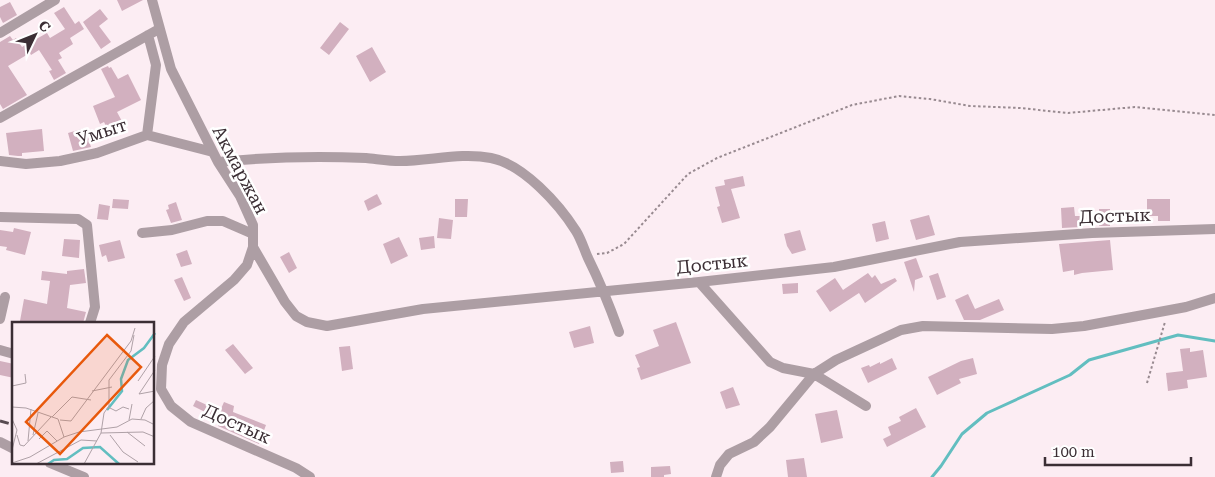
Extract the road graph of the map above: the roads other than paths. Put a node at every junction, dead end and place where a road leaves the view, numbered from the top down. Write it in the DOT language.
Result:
graph roads {
  1 [pos="55,0"];
  2 [pos="152,0"];
  3 [pos="159,29"];
  4 [pos="0,33"];
  5 [pos="148,35"];
  6 [pos="0,118"];
  7 [pos="147,135"];
  8 [pos="213,152"];
  9 [pos="0,161"];
  10 [pos="218,162"];
  11 [pos="0,217"];
  12 [pos="1215,229"];
  13 [pos="142,233"];
  14 [pos="253,234"];
  15 [pos="254,247"];
  16 [pos="698,282"];
  17 [pos="604,292"];
  18 [pos="5,297"];
  19 [pos="1215,298"];
  20 [pos="0,319"];
  21 [pos="90,322"];
  22 [pos="619,332"];
  23 [pos="814,374"];
  24 [pos="157,388"];
  25 [pos="866,406"];
  26 [pos="0,442"];
  27 [pos="12,448"];
  28 [pos="52,464"];
  29 [pos="84,477"];
  30 [pos="310,477"];
  31 [pos="716,477"];
  1 -- 4 [label="street"];
  2 -- 3 [label="street, Акмаржан"];
  3 -- 5 [label="street"];
  3 -- 8 [label="street, Акмаржан"];
  5 -- 6 [label="street"];
  5 -- 7 [label="street"];
  7 -- 8 [label="street, Умыт"];
  7 -- 9 [label="street, Умыт"];
  8 -- 10 [label="street, Акмаржан"];
  10 -- 14 [label="street, Акмаржан"];
  10 -- 17 [label="street"];
  11 -- 21 [label="street"];
  12 -- 16 [label="street, Достык"];
  13 -- 14 [label="street"];
  14 -- 15 [label="street, Акмаржан"];
  15 -- 17 [label="street, Достык"];
  15 -- 24 [label="street"];
  16 -- 17 [label="street, Достык"];
  16 -- 23 [label="street"];
  17 -- 22 [label="street"];
  18 -- 20 [label="street"];
  19 -- 23 [label="street"];
  23 -- 25 [label="street"];
  23 -- 31 [label="street"];
  24 -- 30 [label="street, Достык"];
  26 -- 27 [label="street"];
  28 -- 29 [label="street"];
}
